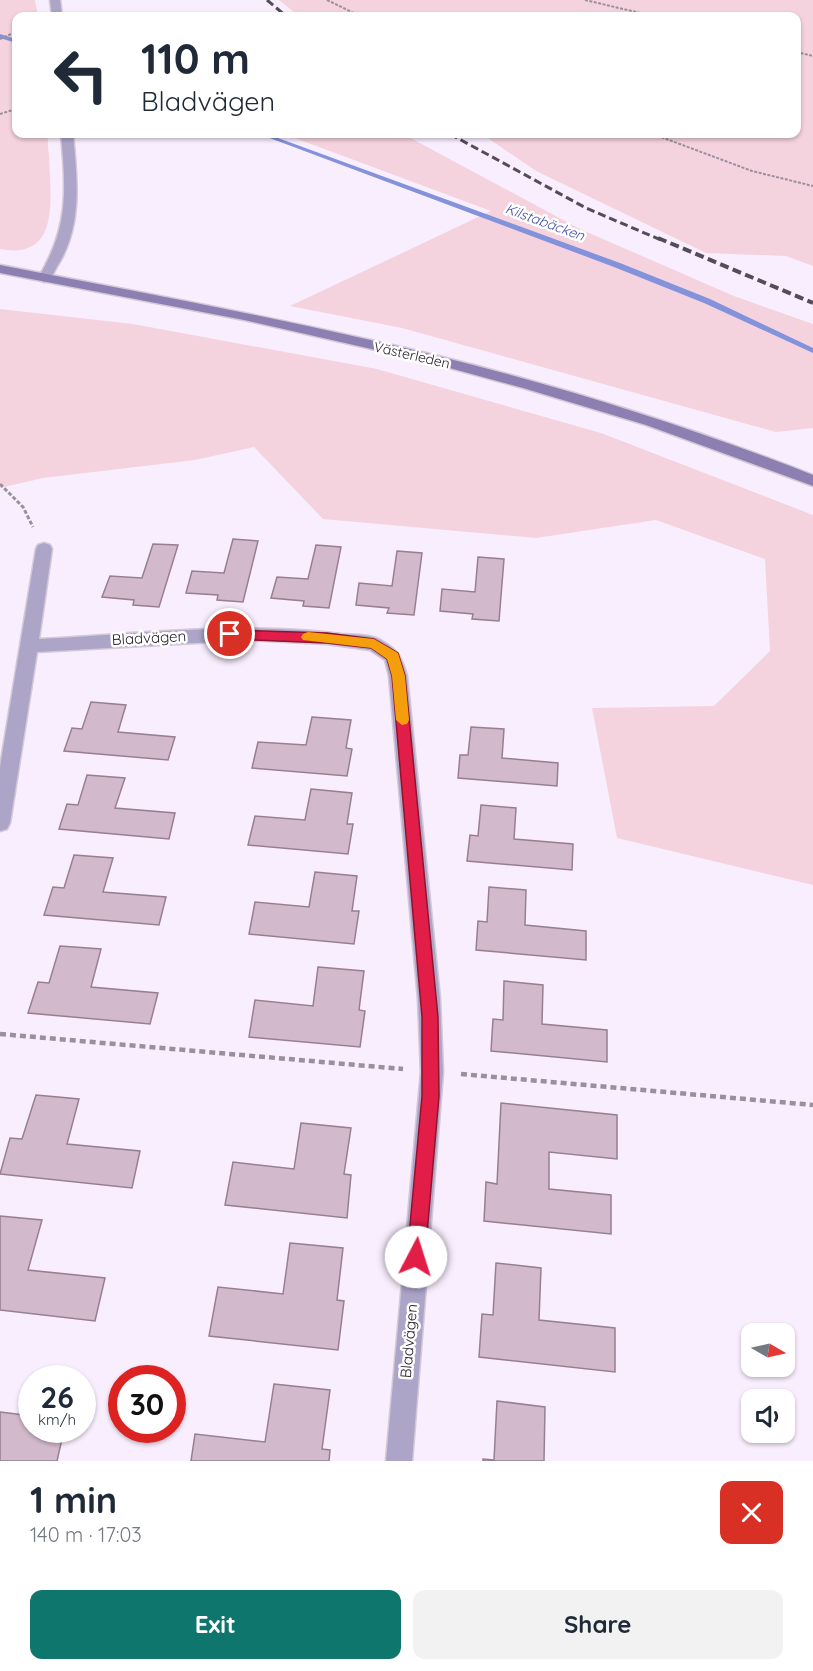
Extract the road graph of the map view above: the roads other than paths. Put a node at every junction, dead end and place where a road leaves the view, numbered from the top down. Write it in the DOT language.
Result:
graph roads {
  1 [pos="67,138"];
  2 [pos="0,269"];
  3 [pos="44,278"];
  4 [pos="813,481"];
  5 [pos="44,549"];
  6 [pos="28,646"];
  7 [pos="0,823"];
  8 [pos="399,1461"];
  1 -- 3 [label="street"];
  2 -- 3 [label="street, Västerleden"];
  3 -- 4 [label="street, Västerleden"];
  5 -- 6 [label="street"];
  6 -- 7 [label="street"];
  6 -- 8 [label="street, Bladvägen"];
}
